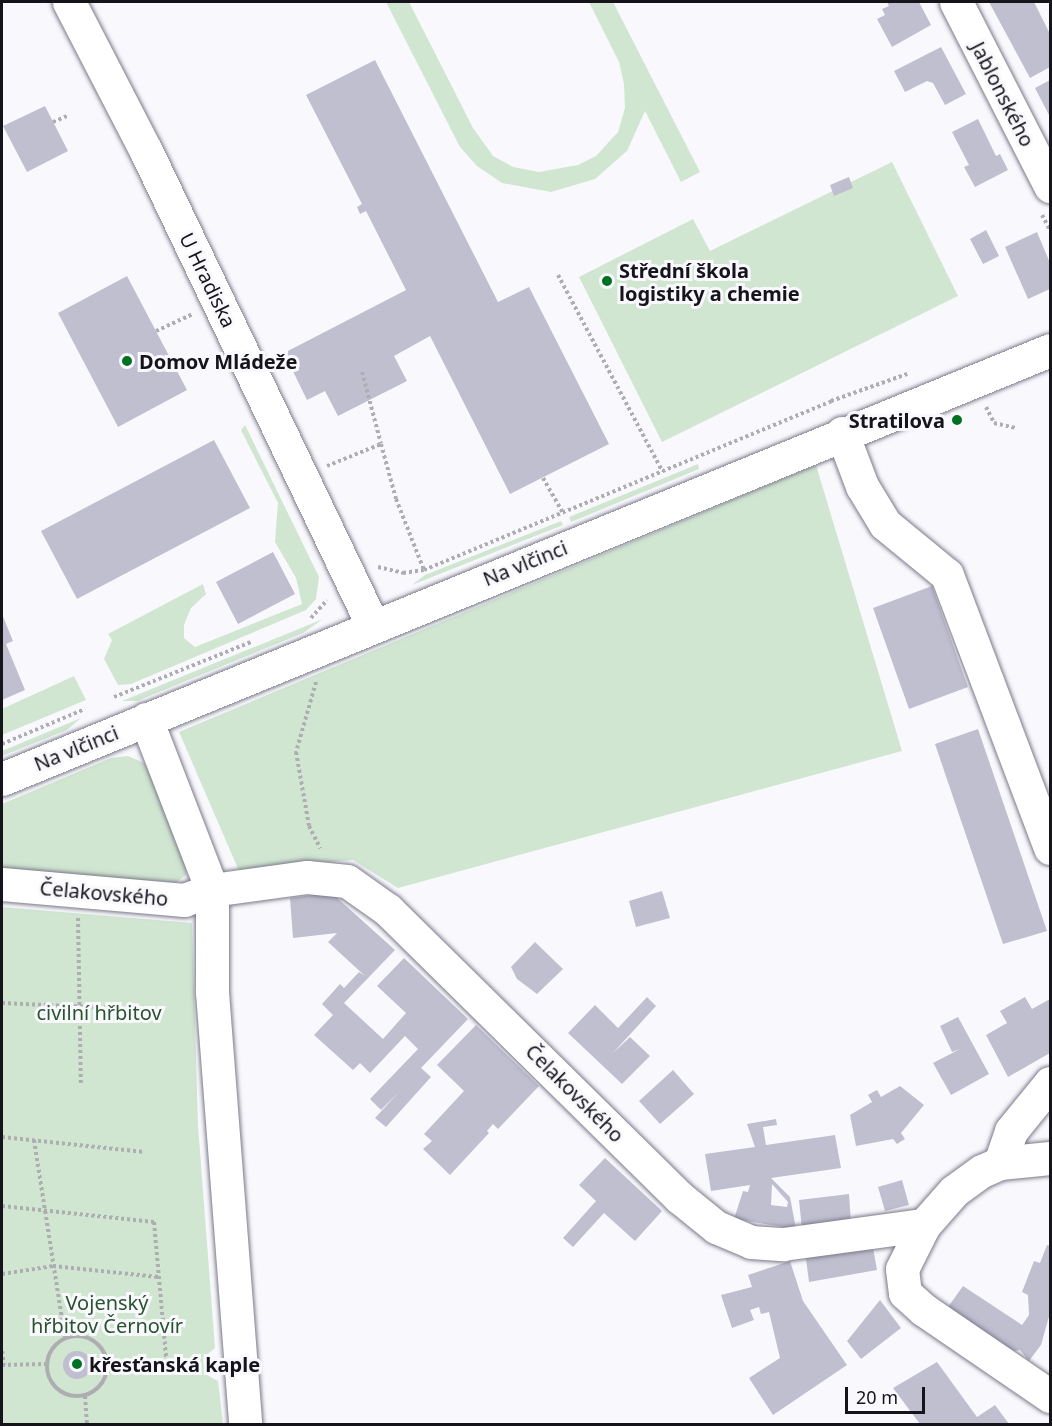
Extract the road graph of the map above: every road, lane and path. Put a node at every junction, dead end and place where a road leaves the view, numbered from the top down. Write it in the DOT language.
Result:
graph roads {
  1 [pos="69,2"];
  2 [pos="956,2"];
  3 [pos="67,116"];
  4 [pos="53,122"];
  5 [pos="1050,186"];
  6 [pos="558,275"];
  7 [pos="190,303"];
  8 [pos="189,316"];
  9 [pos="200,323"];
  10 [pos="156,331"];
  11 [pos="1050,350"];
  12 [pos="362,372"];
  13 [pos="915,372"];
  14 [pos="993,403"];
  15 [pos="1016,428"];
  16 [pos="842,433"];
  17 [pos="381,444"];
  18 [pos="320,469"];
  19 [pos="662,471"];
  20 [pos="543,478"];
  21 [pos="563,513"];
  22 [pos="371,561"];
  23 [pos="424,570"];
  24 [pos="328,594"];
  25 [pos="301,622"];
  26 [pos="373,626"];
  27 [pos="257,640"];
  28 [pos="332,643"];
  29 [pos="114,698"];
  30 [pos="85,709"];
  31 [pos="146,719"];
  32 [pos="2,744"];
  33 [pos="2,779"];
  34 [pos="1050,848"];
  35 [pos="334,877"];
  36 [pos="2,884"];
  37 [pos="212,890"];
  38 [pos="78,891"];
  39 [pos="2,1003"];
  40 [pos="79,1008"];
  41 [pos="157,1010"];
  42 [pos="1050,1083"];
  43 [pos="81,1084"];
  44 [pos="2,1137"];
  45 [pos="34,1140"];
  46 [pos="144,1152"];
  47 [pos="1050,1158"];
  48 [pos="1000,1163"];
  49 [pos="2,1206"];
  50 [pos="45,1210"];
  51 [pos="924,1226"];
  52 [pos="882,1231"];
  53 [pos="53,1266"];
  54 [pos="2,1274"];
  55 [pos="158,1277"];
  56 [pos="900,1278"];
  57 [pos="65,1336"];
  58 [pos="2,1351"];
  59 [pos="46,1364"];
  60 [pos="3,1365"];
  61 [pos="238,1365"];
  62 [pos="167,1369"];
  63 [pos="108,1371"];
  64 [pos="85,1396"];
  65 [pos="1050,1396"];
  66 [pos="87,1425"];
  67 [pos="245,1425"];
  1 -- 26 [label="street, U Hradiska"];
  2 -- 5 [label="street, Jablonského"];
  3 -- 4 [label="path"];
  6 -- 19 [label="path"];
  7 -- 9 [label="path"];
  8 -- 10 [label="path"];
  11 -- 16 [label="street, Na vlčinci"];
  12 -- 17 [label="path"];
  13 -- 19 [label="path"];
  14 -- 15 [label="path"];
  16 -- 26 [label="street, Na vlčinci"];
  16 -- 34 [label="street"];
  17 -- 18 [label="path"];
  17 -- 23 [label="path"];
  19 -- 21 [label="path"];
  20 -- 21 [label="path"];
  21 -- 23 [label="path"];
  22 -- 23 [label="path"];
  24 -- 25 [label="path"];
  26 -- 28 [label="street, Na vlčinci"];
  27 -- 29 [label="path"];
  28 -- 31 [label="street, Na vlčinci"];
  28 -- 35 [label="path"];
  30 -- 32 [label="path"];
  31 -- 33 [label="street, Na vlčinci"];
  31 -- 37 [label="street"];
  35 -- 37 [label="street, Čelakovského"];
  35 -- 52 [label="street, Čelakovského"];
  36 -- 38 [label="street, Čelakovského"];
  37 -- 38 [label="street, Čelakovského"];
  37 -- 61 [label="street"];
  38 -- 40 [label="path"];
  39 -- 40 [label="path"];
  40 -- 41 [label="path"];
  40 -- 43 [label="path"];
  42 -- 48 [label="street"];
  44 -- 45 [label="path"];
  45 -- 46 [label="path"];
  45 -- 50 [label="path"];
  47 -- 48 [label="street"];
  48 -- 51 [label="street"];
  49 -- 50 [label="path"];
  50 -- 53 [label="path"];
  50 -- 55 [label="path"];
  51 -- 52 [label="street, Čelakovského"];
  51 -- 56 [label="street"];
  52 -- 56 [label="street"];
  53 -- 54 [label="path"];
  53 -- 55 [label="path"];
  53 -- 57 [label="path"];
  55 -- 62 [label="path"];
  56 -- 65 [label="street"];
  57 -- 59 [label="path"];
  57 -- 63 [label="path"];
  58 -- 60 [label="path"];
  59 -- 60 [label="path"];
  59 -- 64 [label="path"];
  61 -- 62 [label="path"];
  61 -- 67 [label="street"];
  62 -- 63 [label="path"];
  63 -- 64 [label="path"];
  64 -- 66 [label="path"];
}
